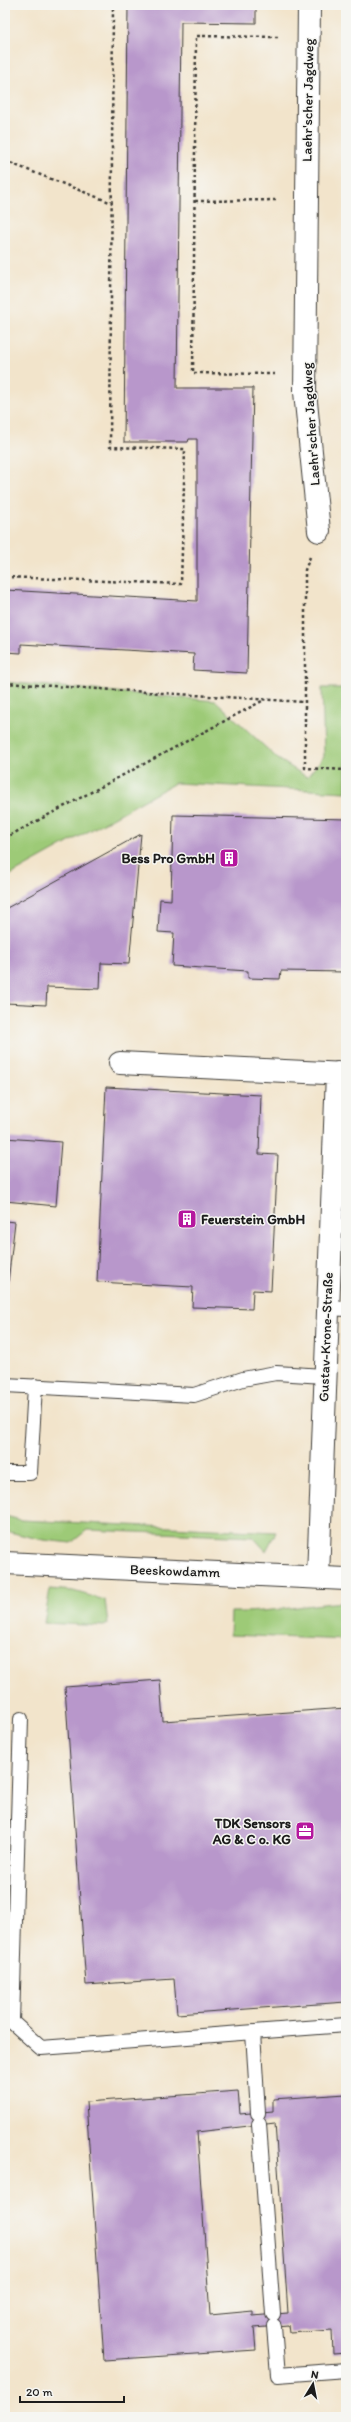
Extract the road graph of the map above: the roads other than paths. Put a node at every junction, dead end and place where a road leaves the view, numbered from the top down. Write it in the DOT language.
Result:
graph roads {
  1 [pos="309,5"];
  2 [pos="319,531"];
  3 [pos="120,1063"];
  4 [pos="342,1074"];
  5 [pos="340,1172"];
  6 [pos="336,1309"];
  7 [pos="324,1376"];
  8 [pos="5,1385"];
  9 [pos="35,1386"];
  10 [pos="5,1473"];
  11 [pos="5,1563"];
  12 [pos="318,1577"];
  13 [pos="346,1579"];
  14 [pos="22,1719"];
  15 [pos="346,2025"];
  16 [pos="253,2033"];
  17 [pos="346,2370"];
  1 -- 2 [label="street, Laehr'scher Jagdweg"];
  3 -- 4 [label="street, Gustav-Krone-Straße"];
  4 -- 5 [label="street, Gustav-Krone-Straße"];
  5 -- 6 [label="street, Gustav-Krone-Straße"];
  6 -- 7 [label="street, Gustav-Krone-Straße"];
  7 -- 9 [label="lane"];
  7 -- 12 [label="street, Gustav-Krone-Straße"];
  8 -- 9 [label="lane"];
  9 -- 10 [label="lane"];
  11 -- 12 [label="street, Beeskowdamm"];
  12 -- 13 [label="street, Beeskowdamm"];
  14 -- 16 [label="lane"];
  15 -- 16 [label="lane"];
  16 -- 17 [label="lane"];
}
